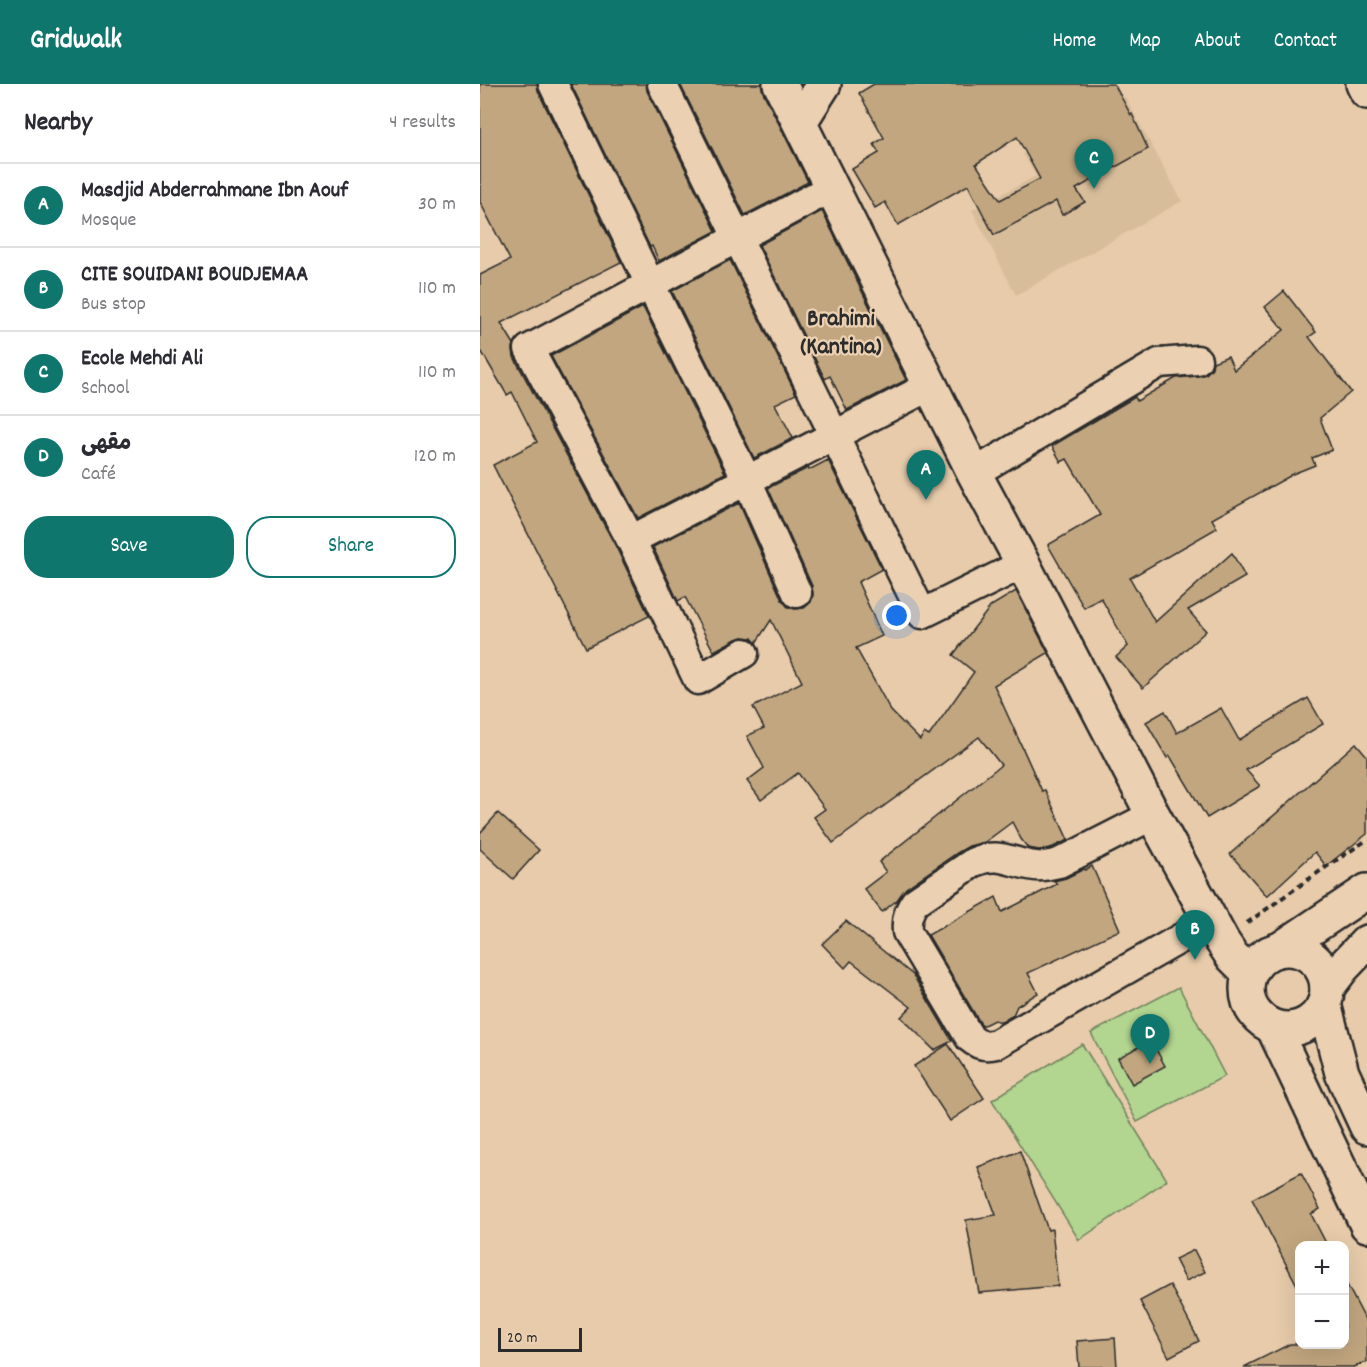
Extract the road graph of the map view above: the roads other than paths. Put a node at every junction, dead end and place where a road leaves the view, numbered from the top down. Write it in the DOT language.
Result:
graph roads {
  1 [pos="553,84"];
  2 [pos="662,84"];
  3 [pos="780,84"];
  4 [pos="824,84"];
  5 [pos="1363,84"];
  6 [pos="1367,92"];
  7 [pos="800,122"];
  8 [pos="831,188"];
  9 [pos="738,237"];
  10 [pos="650,284"];
  11 [pos="1197,360"];
  12 [pos="930,386"];
  13 [pos="834,435"];
  14 [pos="974,473"];
  15 [pos="747,480"];
  16 [pos="631,540"];
  17 [pos="1023,564"];
  18 [pos="797,593"];
  19 [pos="744,653"];
  20 [pos="1153,815"];
  21 [pos="1367,891"];
  22 [pos="1216,931"];
  23 [pos="1367,942"];
  24 [pos="1282,948"];
  25 [pos="1249,973"];
  26 [pos="1326,996"];
  27 [pos="1274,1027"];
  28 [pos="1367,1127"];
  29 [pos="1367,1225"];
  1 -- 10 [label="street"];
  2 -- 9 [label="street"];
  3 -- 7 [label="main road"];
  4 -- 7 [label="main road"];
  5 -- 6 [label="main road"];
  7 -- 8 [label="main road"];
  8 -- 9 [label="street"];
  8 -- 12 [label="main road"];
  9 -- 10 [label="street"];
  9 -- 13 [label="street"];
  10 -- 15 [label="street"];
  10 -- 16 [label="street"];
  11 -- 14 [label="street"];
  12 -- 13 [label="street"];
  12 -- 14 [label="main road"];
  13 -- 15 [label="street"];
  13 -- 17 [label="street"];
  14 -- 17 [label="main road"];
  15 -- 16 [label="street"];
  15 -- 18 [label="street"];
  16 -- 19 [label="street"];
  17 -- 20 [label="main road"];
  20 -- 22 [label="main road"];
  20 -- 22 [label="street"];
  21 -- 24 [label="main road"];
  22 -- 25 [label="main road"];
  23 -- 26 [label="main road"];
  24 -- 25 [label="main road"];
  24 -- 26 [label="main road"];
  25 -- 27 [label="main road"];
  26 -- 27 [label="main road"];
  26 -- 28 [label="main road"];
  27 -- 29 [label="main road"];
}
